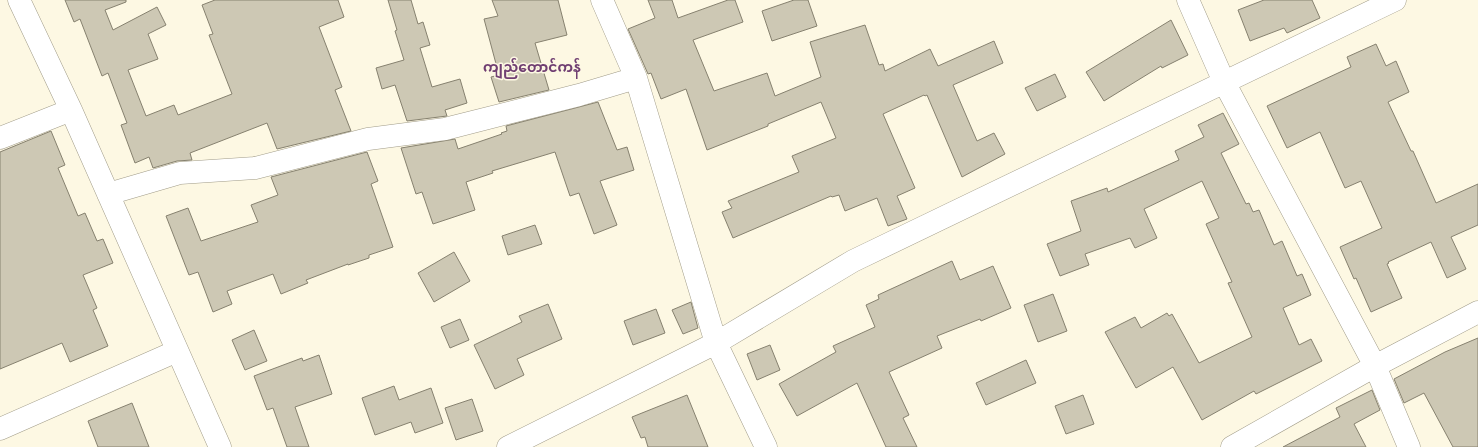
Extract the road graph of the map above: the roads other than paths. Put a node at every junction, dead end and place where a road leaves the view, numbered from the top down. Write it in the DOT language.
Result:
graph roads {
  1 [pos="19,0"];
  2 [pos="602,0"];
  3 [pos="1188,0"];
  4 [pos="1395,0"];
  5 [pos="636,78"];
  6 [pos="1224,82"];
  7 [pos="71,110"];
  8 [pos="0,138"];
  9 [pos="108,194"];
  10 [pos="1478,312"];
  11 [pos="716,343"];
  12 [pos="177,351"];
  13 [pos="1375,366"];
  14 [pos="0,429"];
  15 [pos="545,439"];
  16 [pos="220,447"];
  17 [pos="508,447"];
  18 [pos="766,447"];
  19 [pos="1232,447"];
  20 [pos="1409,447"];
  1 -- 7 [label="street"];
  2 -- 5 [label="street"];
  3 -- 6 [label="street"];
  4 -- 6 [label="street"];
  5 -- 9 [label="street"];
  5 -- 11 [label="street"];
  6 -- 11 [label="street"];
  6 -- 13 [label="street"];
  7 -- 8 [label="street"];
  7 -- 9 [label="street"];
  9 -- 12 [label="street"];
  10 -- 13 [label="street"];
  11 -- 15 [label="street"];
  11 -- 18 [label="street"];
  12 -- 14 [label="street"];
  12 -- 16 [label="street"];
  13 -- 19 [label="street"];
  13 -- 20 [label="street"];
  15 -- 17 [label="street"];
}
